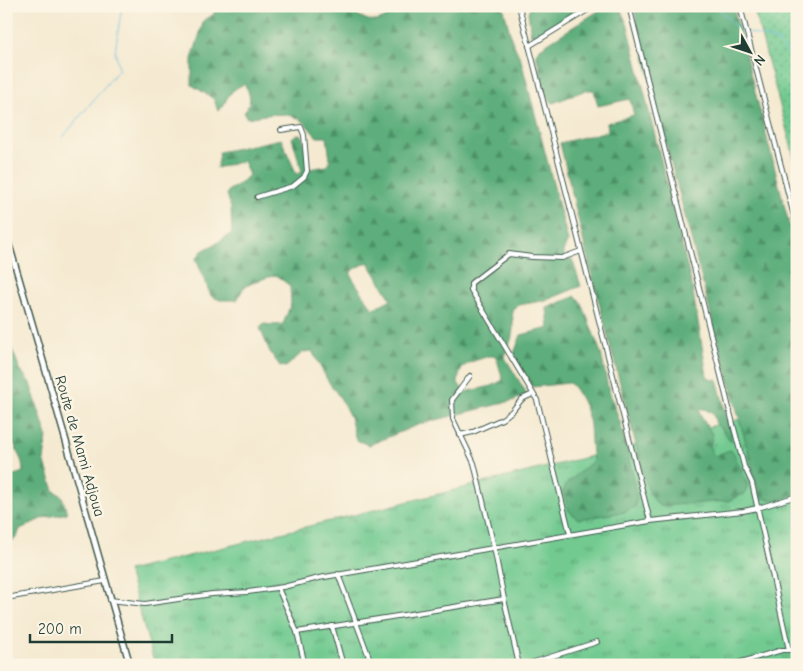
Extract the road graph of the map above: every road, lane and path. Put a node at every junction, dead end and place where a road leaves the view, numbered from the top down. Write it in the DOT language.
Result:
graph roads {
  1 [pos="519,6"];
  2 [pos="594,6"];
  3 [pos="629,6"];
  4 [pos="740,6"];
  5 [pos="529,46"];
  6 [pos="281,130"];
  7 [pos="257,197"];
  8 [pos="797,228"];
  9 [pos="6,235"];
  10 [pos="581,250"];
  11 [pos="470,376"];
  12 [pos="533,394"];
  13 [pos="460,436"];
  14 [pos="797,496"];
  15 [pos="758,508"];
  16 [pos="650,521"];
  17 [pos="570,534"];
  18 [pos="494,547"];
  19 [pos="338,574"];
  20 [pos="105,581"];
  21 [pos="278,588"];
  22 [pos="6,598"];
  23 [pos="504,599"];
  24 [pos="110,600"];
  25 [pos="356,622"];
  26 [pos="332,626"];
  27 [pos="297,632"];
  28 [pos="597,642"];
  29 [pos="789,650"];
  30 [pos="797,650"];
  31 [pos="130,665"];
  32 [pos="305,665"];
  33 [pos="343,665"];
  34 [pos="372,665"];
  35 [pos="519,665"];
  36 [pos="526,665"];
  37 [pos="731,665"];
  1 -- 5 [label="street"];
  2 -- 5 [label="street"];
  3 -- 15 [label="street"];
  4 -- 8 [label="street"];
  5 -- 10 [label="street"];
  6 -- 7 [label="street"];
  9 -- 20 [label="street, Route de Mami Adjoua"];
  10 -- 12 [label="street"];
  10 -- 16 [label="street"];
  11 -- 13 [label="street"];
  12 -- 13 [label="street"];
  12 -- 17 [label="street"];
  13 -- 18 [label="street"];
  14 -- 15 [label="street"];
  15 -- 16 [label="street"];
  15 -- 29 [label="street"];
  16 -- 17 [label="street"];
  17 -- 18 [label="street"];
  18 -- 19 [label="street"];
  18 -- 23 [label="street"];
  19 -- 21 [label="street"];
  19 -- 25 [label="street"];
  20 -- 22 [label="street"];
  20 -- 24 [label="street, Route de Mami Adjoua"];
  21 -- 24 [label="street"];
  21 -- 27 [label="street"];
  23 -- 25 [label="street"];
  23 -- 35 [label="street"];
  24 -- 31 [label="street, Route de Mami Adjoua"];
  25 -- 26 [label="street"];
  25 -- 34 [label="street"];
  26 -- 27 [label="street"];
  26 -- 33 [label="street"];
  27 -- 32 [label="street"];
  28 -- 36 [label="street"];
  29 -- 30 [label="street"];
  29 -- 37 [label="street"];
}
